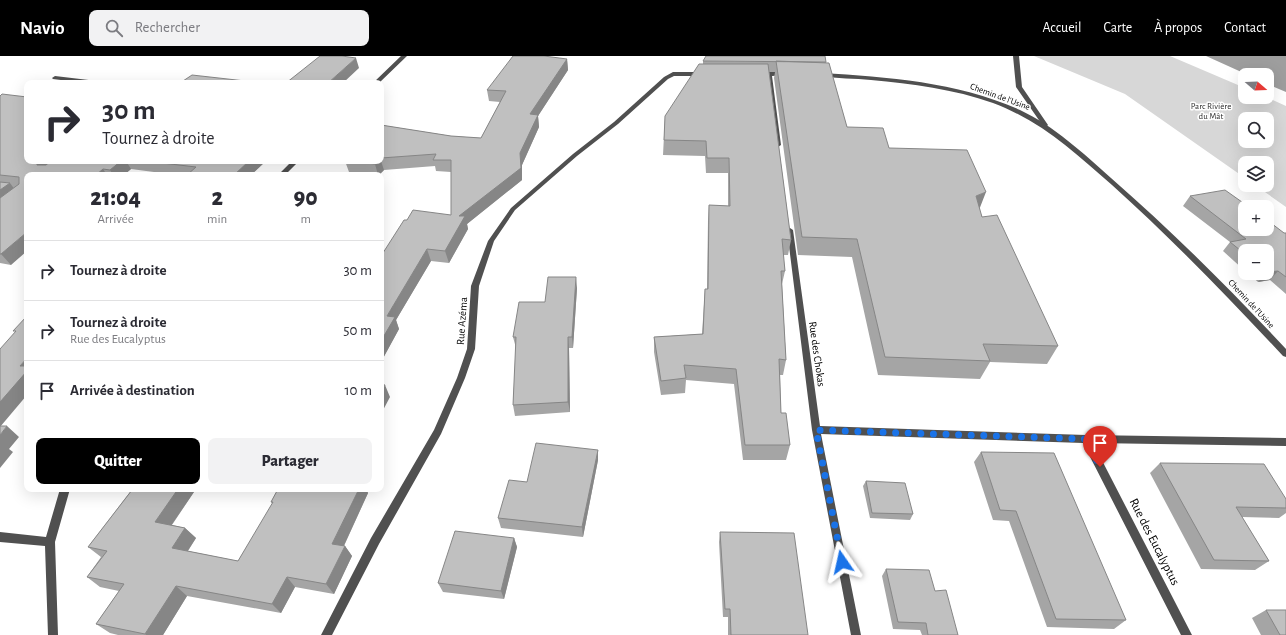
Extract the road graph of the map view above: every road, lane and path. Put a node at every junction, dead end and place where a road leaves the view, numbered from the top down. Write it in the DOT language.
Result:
graph roads {
  1 [pos="404,56"];
  2 [pos="1016,56"];
  3 [pos="707,74"];
  4 [pos="754,74"];
  5 [pos="769,74"];
  6 [pos="791,75"];
  7 [pos="812,75"];
  8 [pos="55,78"];
  9 [pos="72,80"];
  10 [pos="379,80"];
  11 [pos="1046,126"];
  12 [pos="780,153"];
  13 [pos="293,164"];
  14 [pos="284,172"];
  15 [pos="789,224"];
  16 [pos="1286,354"];
  17 [pos="816,430"];
  18 [pos="1086,439"];
  19 [pos="1286,442"];
  20 [pos="64,492"];
  21 [pos="0,537"];
  22 [pos="50,542"];
  23 [pos="54,635"];
  24 [pos="326,635"];
  25 [pos="856,635"];
  26 [pos="1187,635"];
  1 -- 10 [label="street"];
  2 -- 11 [label="street"];
  3 -- 24 [label="street, Rue Azéma"];
  4 -- 5 [label="street"];
  5 -- 6 [label="street"];
  5 -- 12 [label="street"];
  7 -- 11 [label="street, Chemin de l'Usine"];
  8 -- 9 [label="street"];
  11 -- 16 [label="street, Chemin de l'Usine"];
  13 -- 14 [label="street"];
  15 -- 17 [label="street, Rue des Chokas"];
  17 -- 18 [label="street"];
  17 -- 25 [label="street, Rue des Chokas"];
  18 -- 19 [label="street"];
  18 -- 26 [label="street, Rue des Eucalyptus"];
  20 -- 22 [label="street"];
  21 -- 22 [label="street"];
  22 -- 23 [label="street"];
}
